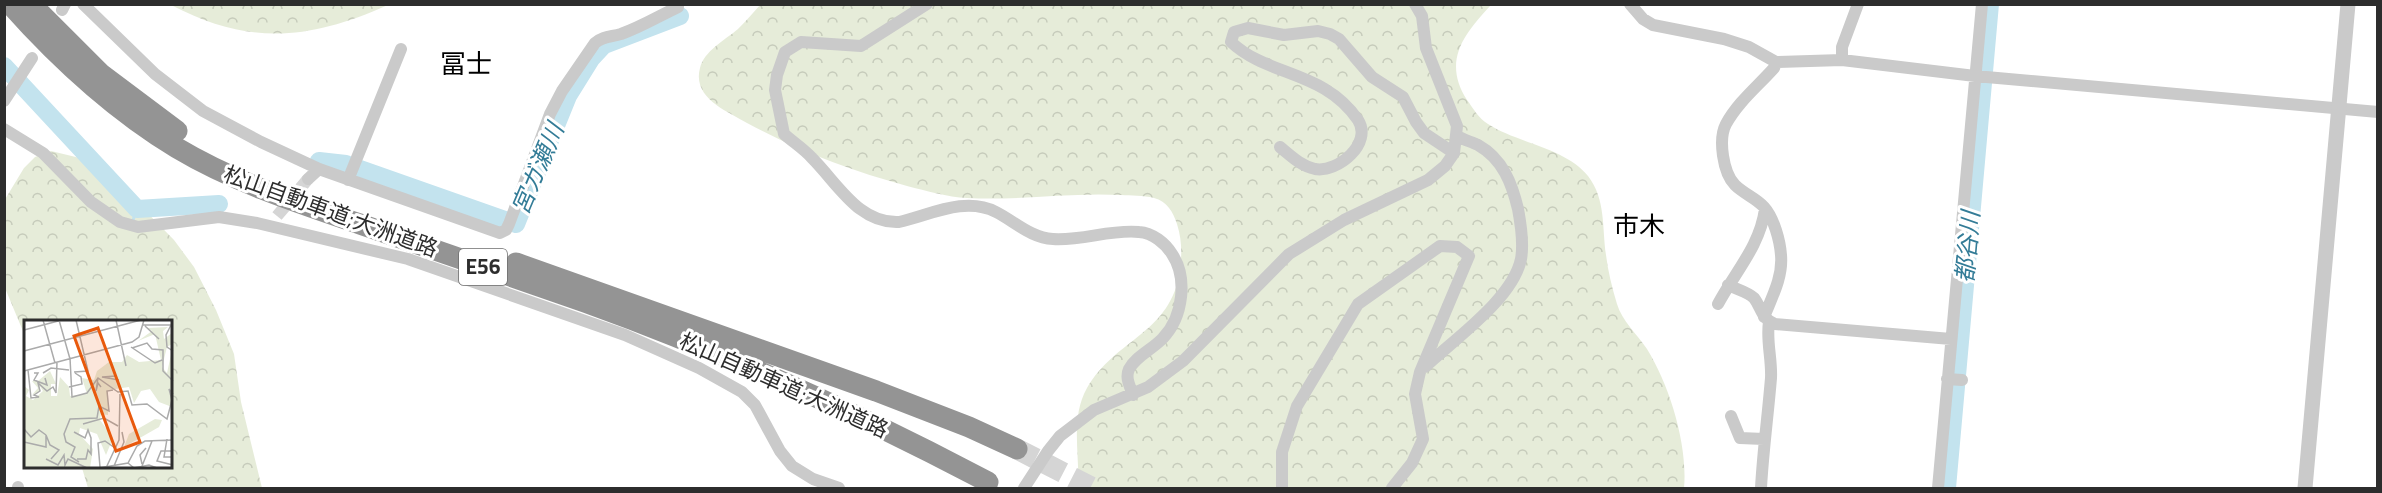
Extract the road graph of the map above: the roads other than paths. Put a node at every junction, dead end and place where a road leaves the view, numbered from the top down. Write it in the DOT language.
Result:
graph roads {
  1 [pos="10,4"];
  2 [pos="30,4"];
  3 [pos="83,4"];
  4 [pos="678,4"];
  5 [pos="927,4"];
  6 [pos="1415,4"];
  7 [pos="1630,4"];
  8 [pos="1858,4"];
  9 [pos="1982,4"];
  10 [pos="2348,4"];
  11 [pos="57,6"];
  12 [pos="4,8"];
  13 [pos="401,49"];
  14 [pos="32,58"];
  15 [pos="1842,60"];
  16 [pos="1776,62"];
  17 [pos="1981,76"];
  18 [pos="91,85"];
  19 [pos="4,101"];
  20 [pos="137,103"];
  21 [pos="2339,108"];
  22 [pos="2378,112"];
  23 [pos="4,129"];
  24 [pos="1458,136"];
  25 [pos="1280,147"];
  26 [pos="1454,153"];
  27 [pos="319,169"];
  28 [pos="308,179"];
  29 [pos="348,180"];
  30 [pos="1765,208"];
  31 [pos="276,216"];
  32 [pos="257,223"];
  33 [pos="1728,285"];
  34 [pos="1718,304"];
  35 [pos="1767,320"];
  36 [pos="1951,339"];
  37 [pos="1420,372"];
  38 [pos="1132,395"];
  39 [pos="1731,416"];
  40 [pos="1764,439"];
  41 [pos="1017,449"];
  42 [pos="988,482"];
  43 [pos="1026,488"];
  44 [pos="839,489"];
  45 [pos="1282,489"];
  46 [pos="1392,489"];
  47 [pos="1761,489"];
  48 [pos="1938,489"];
  49 [pos="2305,489"];
  1 -- 18 [label="highway, 松山自動車道;大洲道路 / E56"];
  2 -- 20 [label="highway, 松山自動車道;大洲道路 / E56"];
  3 -- 27 [label="street"];
  4 -- 29 [label="street"];
  5 -- 38 [label="street"];
  6 -- 24 [label="street"];
  7 -- 16 [label="street"];
  8 -- 15 [label="street"];
  9 -- 17 [label="street"];
  10 -- 21 [label="street"];
  11 -- 20 [label="highway"];
  12 -- 18 [label="highway"];
  13 -- 29 [label="street"];
  14 -- 19 [label="street"];
  15 -- 16 [label="street"];
  15 -- 17 [label="street"];
  16 -- 30 [label="street"];
  17 -- 21 [label="street"];
  17 -- 36 [label="street"];
  18 -- 42 [label="highway, 松山自動車道;大洲道路 / E56"];
  20 -- 41 [label="highway, 松山自動車道;大洲道路 / E56"];
  21 -- 22 [label="street"];
  21 -- 49 [label="street"];
  23 -- 32 [label="street"];
  24 -- 26 [label="street"];
  24 -- 37 [label="street"];
  25 -- 26 [label="street"];
  26 -- 38 [label="street"];
  27 -- 28 [label="street"];
  27 -- 29 [label="street"];
  30 -- 33 [label="street"];
  30 -- 35 [label="street"];
  31 -- 32 [label="street"];
  32 -- 44 [label="street"];
  33 -- 34 [label="street"];
  33 -- 35 [label="street"];
  35 -- 36 [label="street"];
  35 -- 40 [label="street"];
  36 -- 48 [label="street"];
  37 -- 45 [label="street"];
  37 -- 46 [label="street"];
  38 -- 43 [label="street"];
  39 -- 40 [label="street"];
  40 -- 47 [label="street"];
}
